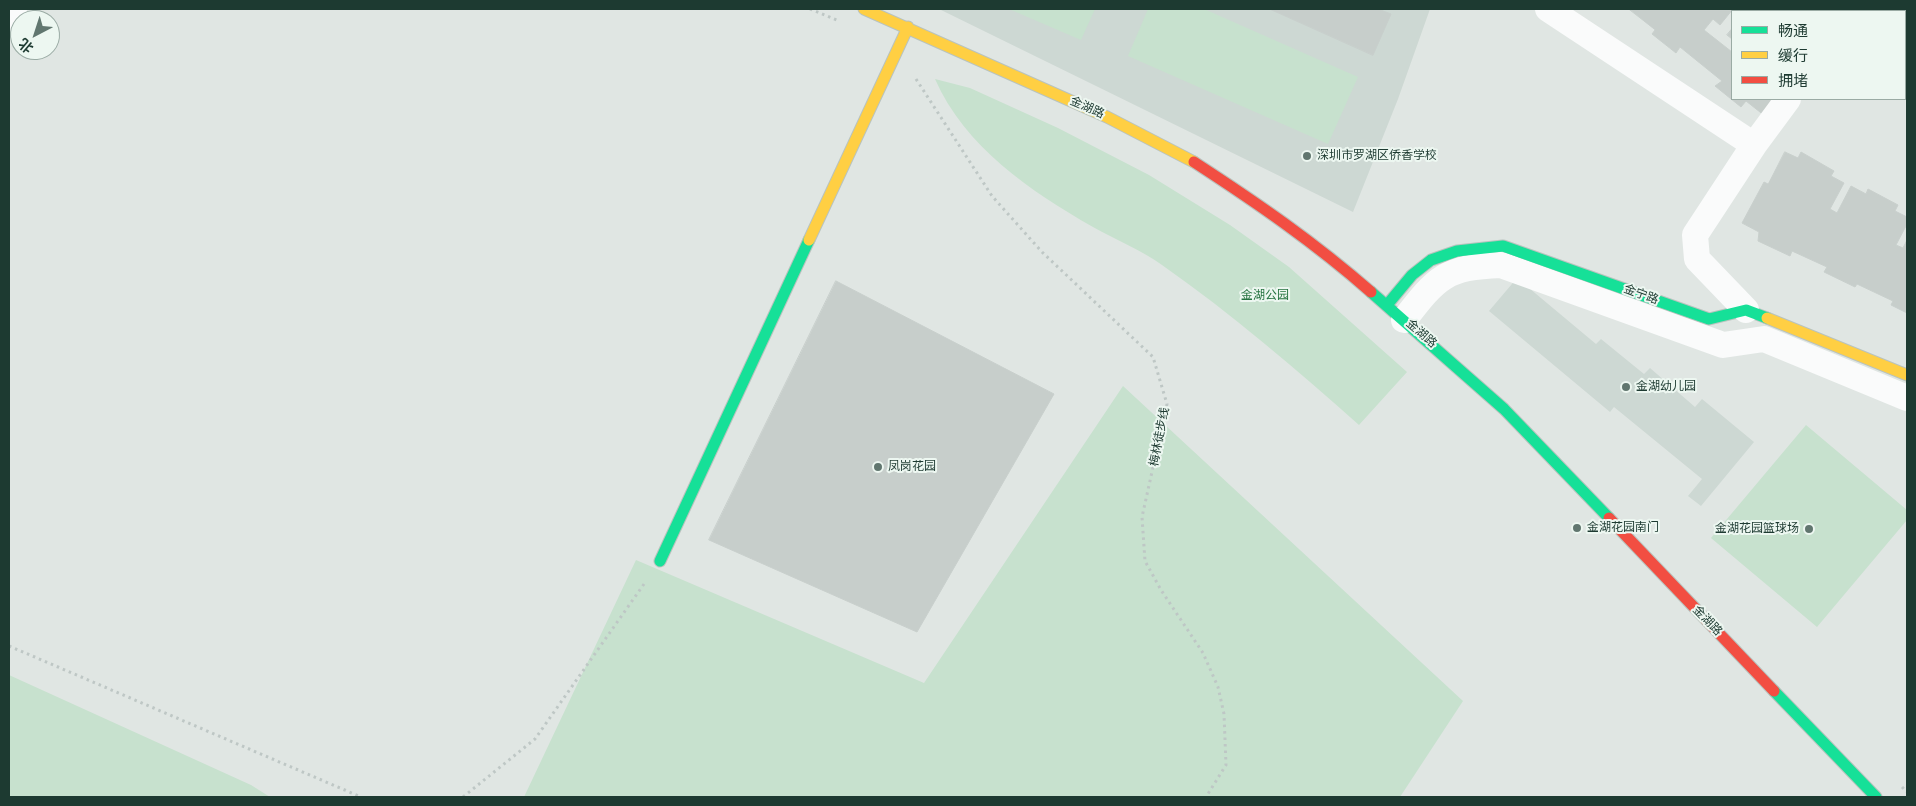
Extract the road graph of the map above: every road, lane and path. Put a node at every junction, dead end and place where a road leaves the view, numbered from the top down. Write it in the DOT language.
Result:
graph roads {
  1 [pos="14,9"];
  2 [pos="864,9"];
  3 [pos="1548,9"];
  4 [pos="9,22"];
  5 [pos="908,27"];
  6 [pos="1787,100"];
  7 [pos="933,106"];
  8 [pos="1754,146"];
  9 [pos="1746,310"];
  10 [pos="1395,312"];
  11 [pos="1907,376"];
  12 [pos="1907,398"];
  13 [pos="660,561"];
  14 [pos="9,646"];
  15 [pos="361,797"];
  16 [pos="463,797"];
  17 [pos="1206,797"];
  18 [pos="1876,797"];
  1 -- 4 [label="street"];
  2 -- 5 [label="street, 金湖路"];
  3 -- 8 [label="street"];
  5 -- 10 [label="street, 金湖路"];
  5 -- 13 [label="street"];
  6 -- 8 [label="street"];
  7 -- 17 [label="path, 梅林徒步线"];
  8 -- 9 [label="street"];
  9 -- 10 [label="street, 金宁路"];
  9 -- 11 [label="street"];
  10 -- 12 [label="street, 金宁路"];
  10 -- 18 [label="street, 金湖路"];
  13 -- 16 [label="path"];
  14 -- 15 [label="path"];
}
